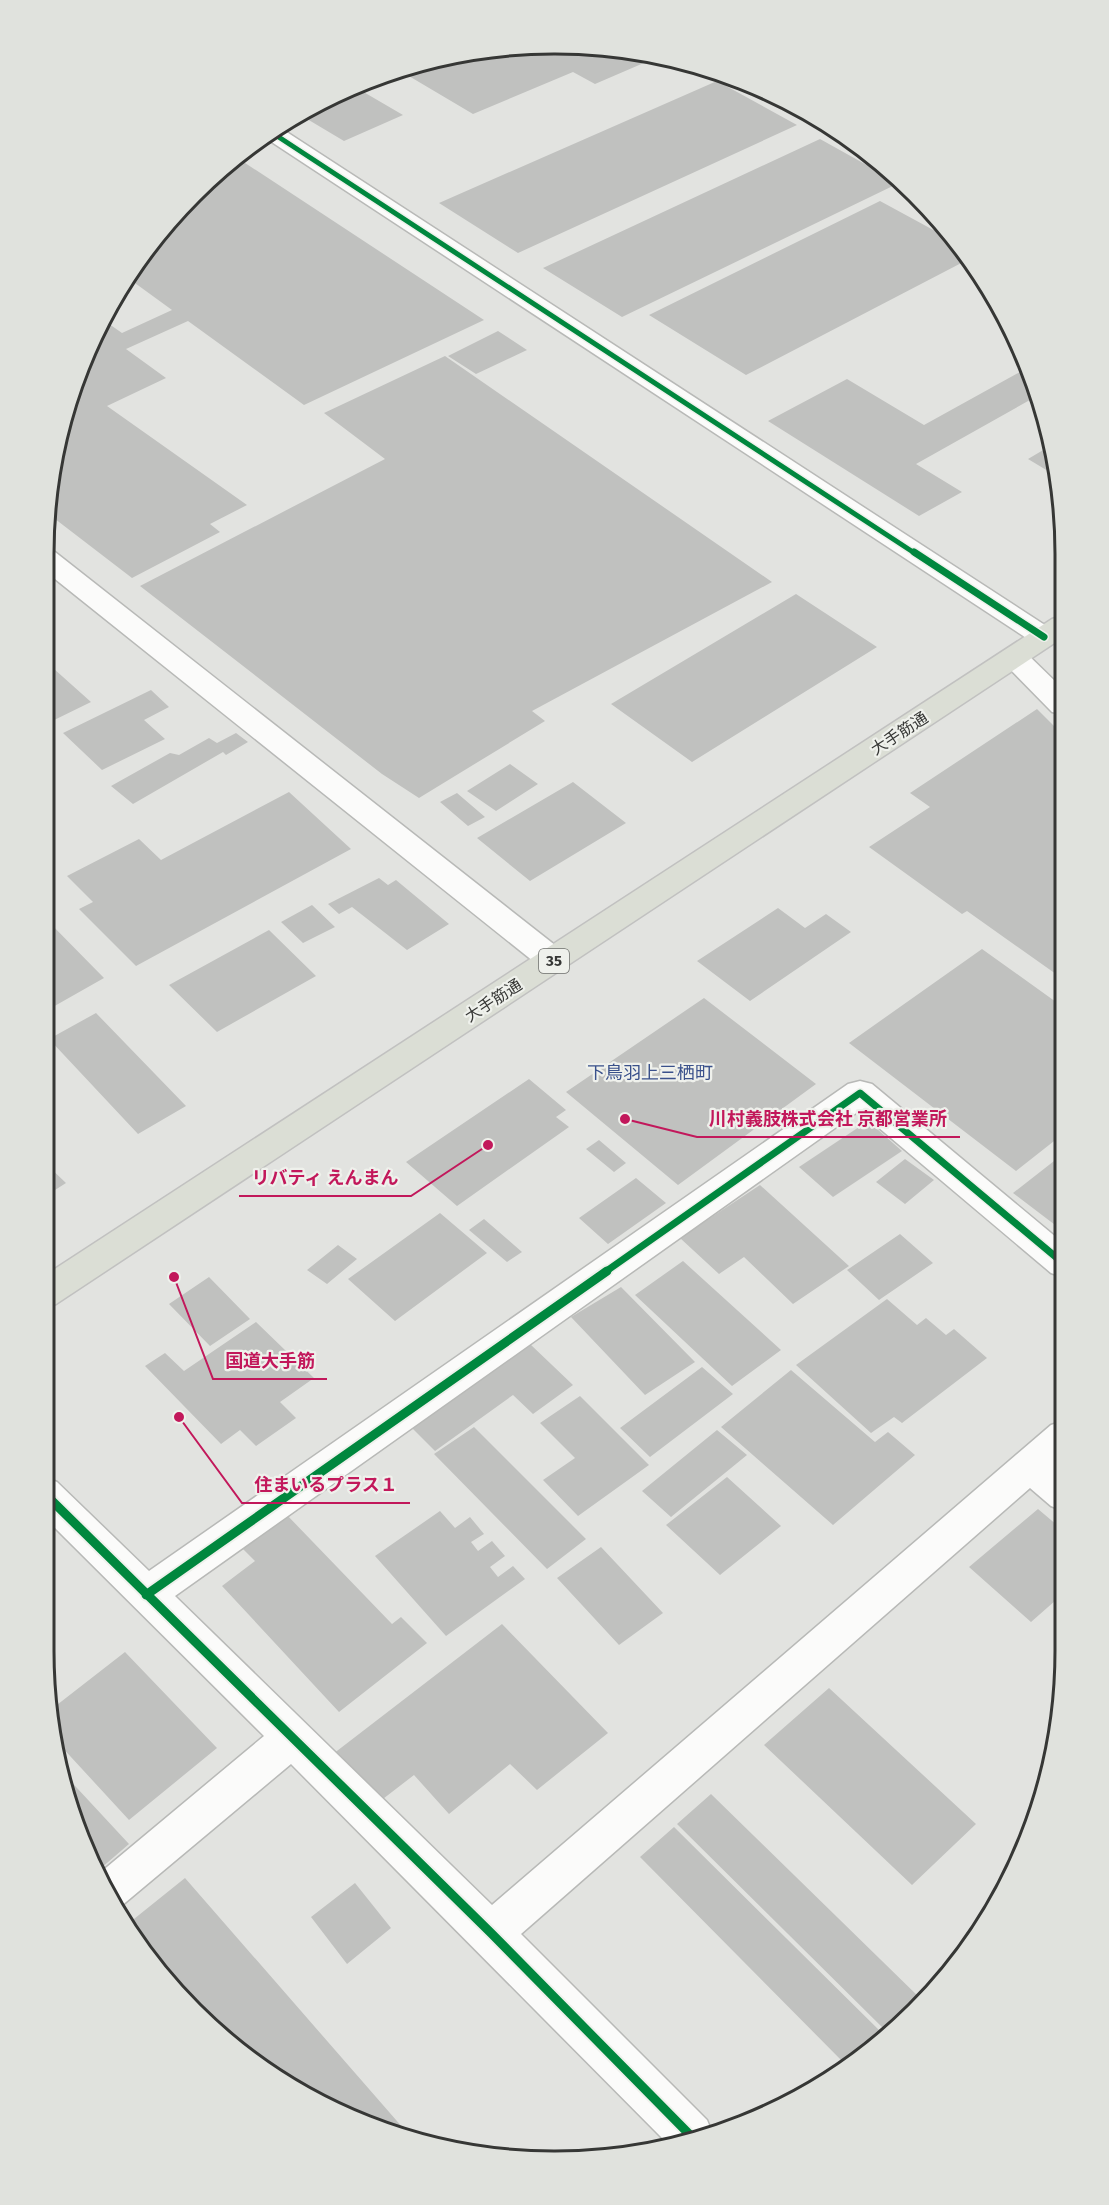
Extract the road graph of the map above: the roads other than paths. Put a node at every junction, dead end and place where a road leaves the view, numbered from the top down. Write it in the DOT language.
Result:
graph roads {
  1 [pos="278,137"];
  2 [pos="54,565"];
  3 [pos="1053,631"];
  4 [pos="1014,657"];
  5 [pos="1055,698"];
  6 [pos="554,961"];
  7 [pos="1055,1256"];
  8 [pos="54,1287"];
  9 [pos="1055,1444"];
  10 [pos="1030,1466"];
  11 [pos="1055,1487"];
  12 [pos="54,1503"];
  13 [pos="146,1595"];
  14 [pos="292,1738"];
  15 [pos="114,1888"];
  16 [pos="491,1933"];
  17 [pos="688,2133"];
  1 -- 3 [label="street"];
  2 -- 6 [label="street"];
  3 -- 4 [label="main road, 大手筋通 / 35"];
  4 -- 5 [label="street"];
  4 -- 6 [label="main road, 大手筋通 / 35"];
  6 -- 8 [label="main road, 大手筋通 / 35"];
  7 -- 13 [label="street"];
  9 -- 10 [label="street"];
  10 -- 11 [label="street"];
  10 -- 16 [label="street"];
  12 -- 13 [label="street"];
  13 -- 14 [label="street"];
  14 -- 15 [label="street"];
  14 -- 16 [label="street"];
  16 -- 17 [label="street"];
}
